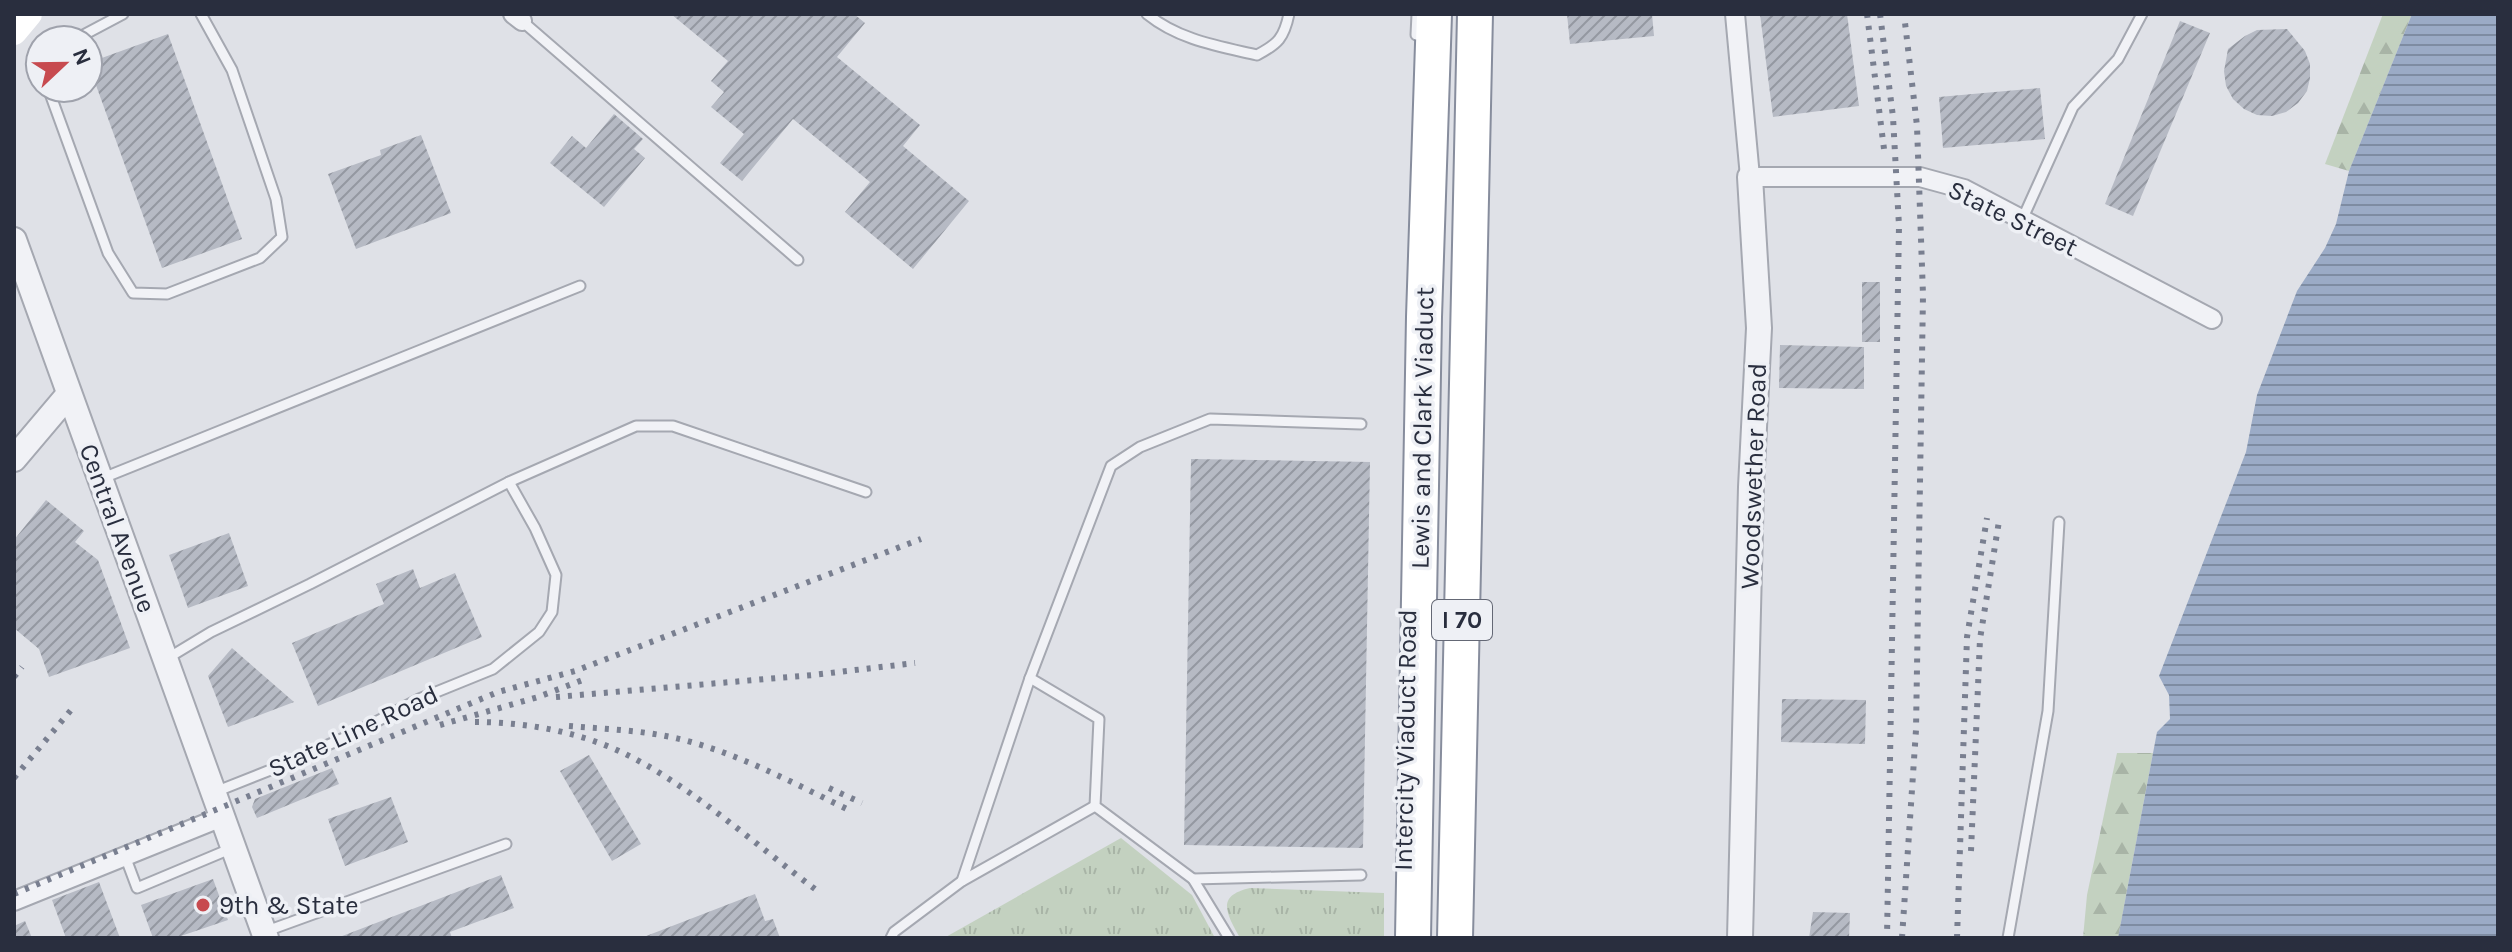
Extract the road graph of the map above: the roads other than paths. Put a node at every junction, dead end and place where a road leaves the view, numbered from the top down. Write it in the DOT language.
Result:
graph roads {
  1 [pos="29,14"];
  2 [pos="123,14"];
  3 [pos="201,14"];
  4 [pos="1147,14"];
  5 [pos="1289,14"];
  6 [pos="1417,14"];
  7 [pos="1434,14"];
  8 [pos="1475,14"];
  9 [pos="1735,14"];
  10 [pos="2142,14"];
  11 [pos="517,18"];
  12 [pos="104,24"];
  13 [pos="14,32"];
  14 [pos="1416,46"];
  15 [pos="54,104"];
  16 [pos="1750,177"];
  17 [pos="2022,220"];
  18 [pos="14,240"];
  19 [pos="798,260"];
  20 [pos="580,286"];
  21 [pos="2212,319"];
  22 [pos="69,394"];
  23 [pos="1361,424"];
  24 [pos="14,459"];
  25 [pos="100,479"];
  26 [pos="509,482"];
  27 [pos="866,492"];
  28 [pos="2059,522"];
  29 [pos="165,659"];
  30 [pos="1030,678"];
  31 [pos="214,793"];
  32 [pos="1095,806"];
  33 [pos="222,817"];
  34 [pos="506,844"];
  35 [pos="233,847"];
  36 [pos="125,856"];
  37 [pos="1403,858"];
  38 [pos="1361,875"];
  39 [pos="1193,879"];
  40 [pos="962,881"];
  41 [pos="1403,890"];
  42 [pos="14,901"];
  43 [pos="1408,922"];
  44 [pos="265,935"];
  45 [pos="891,938"];
  46 [pos="1229,938"];
  47 [pos="1402,938"];
  48 [pos="1455,938"];
  49 [pos="1740,938"];
  50 [pos="2008,938"];
  1 -- 13 [label="main road"];
  2 -- 12 [label="lane"];
  3 -- 15 [label="lane"];
  4 -- 5 [label="lane"];
  6 -- 14 [label="lane"];
  7 -- 43 [label="highway, Lewis and Clark Viaduct / I 70"];
  8 -- 48 [label="highway, Lewis and Clark Viaduct / I 70"];
  9 -- 16 [label="street, Woodswether Road"];
  10 -- 17 [label="lane"];
  11 -- 19 [label="lane"];
  16 -- 17 [label="street, State Street"];
  16 -- 49 [label="street, Woodswether Road"];
  17 -- 21 [label="street, State Street"];
  18 -- 22 [label="street, Central Avenue"];
  20 -- 25 [label="lane"];
  22 -- 24 [label="street"];
  22 -- 25 [label="street, Central Avenue"];
  23 -- 30 [label="lane"];
  25 -- 29 [label="street, Central Avenue"];
  26 -- 27 [label="lane"];
  26 -- 29 [label="lane"];
  26 -- 31 [label="lane, State Line Road"];
  28 -- 50 [label="lane"];
  29 -- 31 [label="street, Central Avenue"];
  30 -- 32 [label="lane"];
  30 -- 40 [label="lane"];
  31 -- 33 [label="street, Central Avenue"];
  32 -- 39 [label="lane"];
  32 -- 40 [label="lane"];
  33 -- 35 [label="street, Central Avenue"];
  33 -- 36 [label="street"];
  34 -- 44 [label="lane"];
  35 -- 36 [label="lane"];
  35 -- 44 [label="street, Central Avenue"];
  36 -- 42 [label="street"];
  37 -- 41 [label="lane, Intercity Viaduct Road"];
  38 -- 39 [label="lane"];
  39 -- 46 [label="lane"];
  40 -- 45 [label="lane"];
  43 -- 47 [label="lane, Intercity Viaduct Road"];
}
